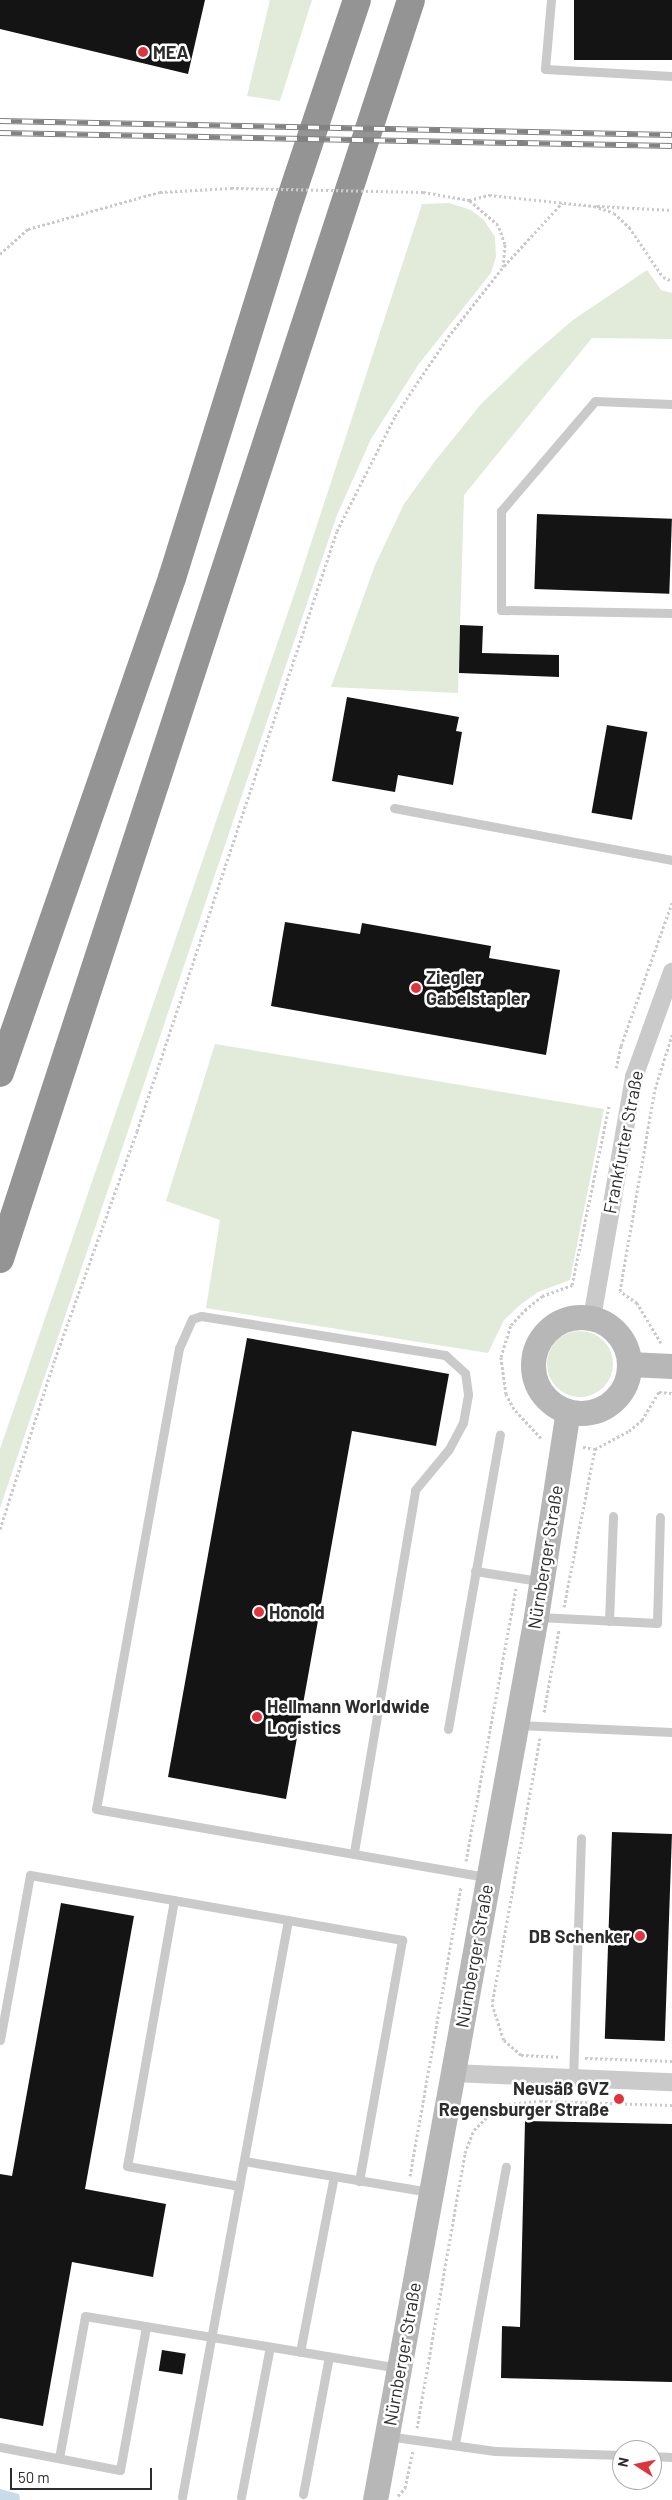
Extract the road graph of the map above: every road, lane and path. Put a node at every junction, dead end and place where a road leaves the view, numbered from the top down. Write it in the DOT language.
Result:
graph roads {
  1 [pos="346,0"];
  2 [pos="357,0"];
  3 [pos="411,0"];
  4 [pos="551,0"];
  5 [pos="338,58"];
  6 [pos="672,76"];
  7 [pos="469,200"];
  8 [pos="563,203"];
  9 [pos="594,206"];
  10 [pos="672,210"];
  11 [pos="0,254"];
  12 [pos="503,267"];
  13 [pos="672,281"];
  14 [pos="672,404"];
  15 [pos="672,613"];
  16 [pos="394,808"];
  17 [pos="672,860"];
  18 [pos="672,903"];
  19 [pos="672,972"];
  20 [pos="672,1035"];
  21 [pos="0,1073"];
  22 [pos="615,1073"];
  23 [pos="610,1100"];
  24 [pos="0,1259"];
  25 [pos="592,1318"];
  26 [pos="669,1355"];
  27 [pos="629,1364"];
  28 [pos="672,1393"];
  29 [pos="568,1411"];
  30 [pos="500,1435"];
  31 [pos="543,1441"];
  32 [pos="613,1516"];
  33 [pos="660,1517"];
  34 [pos="0,1529"];
  35 [pos="475,1571"];
  36 [pos="530,1580"];
  37 [pos="536,1617"];
  38 [pos="561,1620"];
  39 [pos="610,1622"];
  40 [pos="516,1725"];
  41 [pos="542,1728"];
  42 [pos="448,1729"];
  43 [pos="672,1732"];
  44 [pos="581,1838"];
  45 [pos="354,1852"];
  46 [pos="476,1875"];
  47 [pos="174,1900"];
  48 [pos="288,1920"];
  49 [pos="0,2040"];
  50 [pos="574,2058"];
  51 [pos="672,2061"];
  52 [pos="453,2073"];
  53 [pos="574,2079"];
  54 [pos="672,2082"];
  55 [pos="619,2099"];
  56 [pos="619,2104"];
  57 [pos="244,2161"];
  58 [pos="506,2167"];
  59 [pos="334,2176"];
  60 [pos="358,2180"];
  61 [pos="239,2186"];
  62 [pos="419,2191"];
  63 [pos="146,2327"];
  64 [pos="211,2338"];
  65 [pos="270,2347"];
  66 [pos="300,2352"];
  67 [pos="329,2357"];
  68 [pos="399,2368"];
  69 [pos="387,2436"];
  70 [pos="455,2444"];
  71 [pos="0,2447"];
  72 [pos="612,2455"];
  73 [pos="59,2458"];
  74 [pos="304,2494"];
  75 [pos="182,2497"];
  76 [pos="241,2497"];
  77 [pos="375,2500"];
  1 -- 5 [label="highway"];
  2 -- 5 [label="highway"];
  3 -- 24 [label="highway"];
  4 -- 6 [label="lane"];
  5 -- 21 [label="highway"];
  7 -- 8 [label="path"];
  7 -- 11 [label="path, bridge"];
  7 -- 12 [label="path"];
  8 -- 9 [label="path"];
  8 -- 12 [label="path"];
  9 -- 10 [label="path"];
  9 -- 13 [label="path"];
  12 -- 34 [label="path"];
  14 -- 15 [label="lane"];
  16 -- 17 [label="lane"];
  18 -- 22 [label="path"];
  19 -- 25 [label="street, Frankfurter Straße"];
  20 -- 26 [label="path"];
  23 -- 31 [label="path"];
  25 -- 27 [label="street"];
  25 -- 29 [label="street"];
  26 -- 27 [label="street"];
  27 -- 29 [label="street"];
  28 -- 38 [label="path"];
  29 -- 36 [label="street, Nürnberger Straße"];
  30 -- 35 [label="lane"];
  32 -- 39 [label="lane"];
  33 -- 39 [label="lane"];
  35 -- 36 [label="lane"];
  35 -- 42 [label="lane"];
  36 -- 37 [label="street, Nürnberger Straße"];
  36 -- 46 [label="path"];
  37 -- 38 [label="lane"];
  37 -- 40 [label="street, Nürnberger Straße"];
  38 -- 39 [label="lane"];
  38 -- 41 [label="path"];
  40 -- 41 [label="lane"];
  40 -- 46 [label="street, Nürnberger Straße"];
  41 -- 43 [label="lane"];
  41 -- 50 [label="path"];
  44 -- 50 [label="lane"];
  45 -- 45 [label="lane"];
  45 -- 46 [label="lane"];
  46 -- 52 [label="street, Nürnberger Straße"];
  46 -- 62 [label="path"];
  47 -- 48 [label="lane"];
  47 -- 49 [label="lane"];
  47 -- 61 [label="lane"];
  48 -- 57 [label="lane"];
  48 -- 60 [label="lane"];
  50 -- 51 [label="path"];
  50 -- 53 [label="lane"];
  52 -- 53 [label="street"];
  52 -- 62 [label="street, Nürnberger Straße"];
  53 -- 54 [label="street"];
  55 -- 56 [label="path"];
  57 -- 59 [label="lane"];
  57 -- 61 [label="lane"];
  58 -- 70 [label="lane"];
  59 -- 60 [label="lane"];
  59 -- 66 [label="lane"];
  60 -- 62 [label="lane"];
  61 -- 64 [label="lane"];
  62 -- 68 [label="street, Nürnberger Straße"];
  63 -- 64 [label="lane"];
  63 -- 73 [label="lane"];
  63 -- 73 [label="lane"];
  64 -- 65 [label="lane"];
  64 -- 75 [label="lane"];
  65 -- 66 [label="lane"];
  65 -- 76 [label="lane"];
  66 -- 67 [label="lane"];
  67 -- 68 [label="lane"];
  67 -- 74 [label="lane"];
  68 -- 69 [label="street, Nürnberger Straße"];
  69 -- 70 [label="lane"];
  69 -- 77 [label="street, Nürnberger Straße"];
  70 -- 72 [label="lane"];
  71 -- 73 [label="lane"];
}
